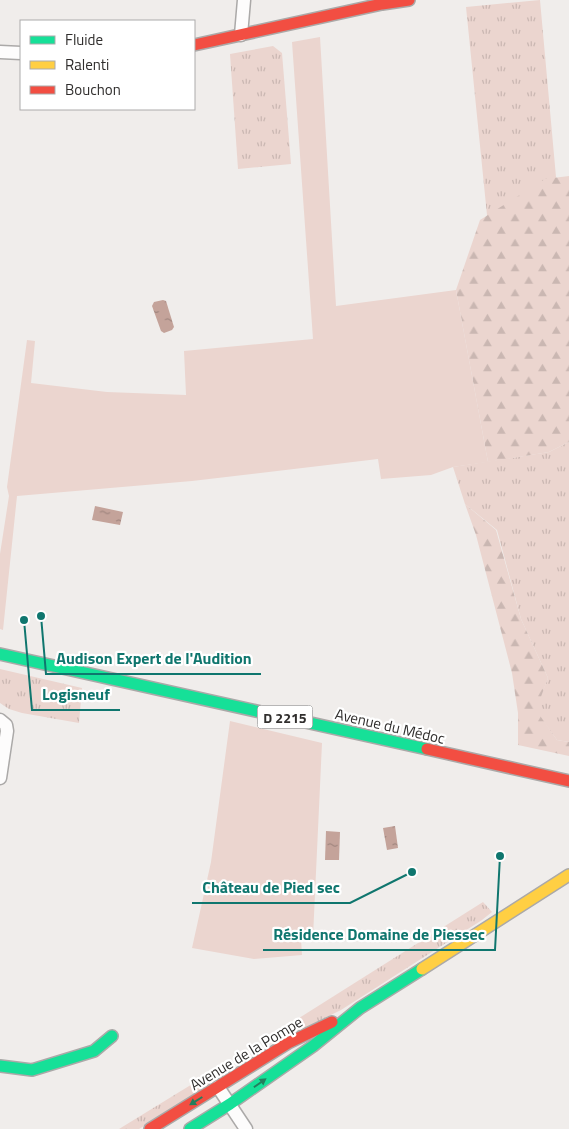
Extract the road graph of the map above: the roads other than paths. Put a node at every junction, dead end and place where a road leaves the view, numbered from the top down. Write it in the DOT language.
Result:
graph roads {
  1 [pos="244,0"];
  2 [pos="409,0"];
  3 [pos="382,2"];
  4 [pos="241,35"];
  5 [pos="195,46"];
  6 [pos="0,52"];
  7 [pos="20,53"];
  8 [pos="0,654"];
  9 [pos="0,720"];
  10 [pos="0,778"];
  11 [pos="569,781"];
  12 [pos="569,875"];
  13 [pos="360,1008"];
  14 [pos="112,1036"];
  15 [pos="0,1066"];
  16 [pos="218,1087"];
  17 [pos="230,1104"];
  18 [pos="150,1129"];
  19 [pos="190,1129"];
  20 [pos="246,1129"];
  1 -- 4 [label="street"];
  2 -- 3 [label="street"];
  3 -- 4 [label="street"];
  4 -- 5 [label="street"];
  6 -- 7 [label="street"];
  8 -- 11 [label="street, Avenue du Médoc / D 2215"];
  9 -- 10 [label="street"];
  12 -- 13 [label="street, Avenue de la Pompe"];
  13 -- 16 [label="street, Avenue de la Pompe"];
  17 -- 13 [label="street, Avenue de la Pompe, one-way"];
  14 -- 15 [label="street"];
  16 -- 17 [label="street"];
  16 -- 18 [label="street, Avenue de la Pompe, one-way"];
  17 -- 19 [label="street, Avenue de la Pompe"];
  17 -- 20 [label="street"];
}
